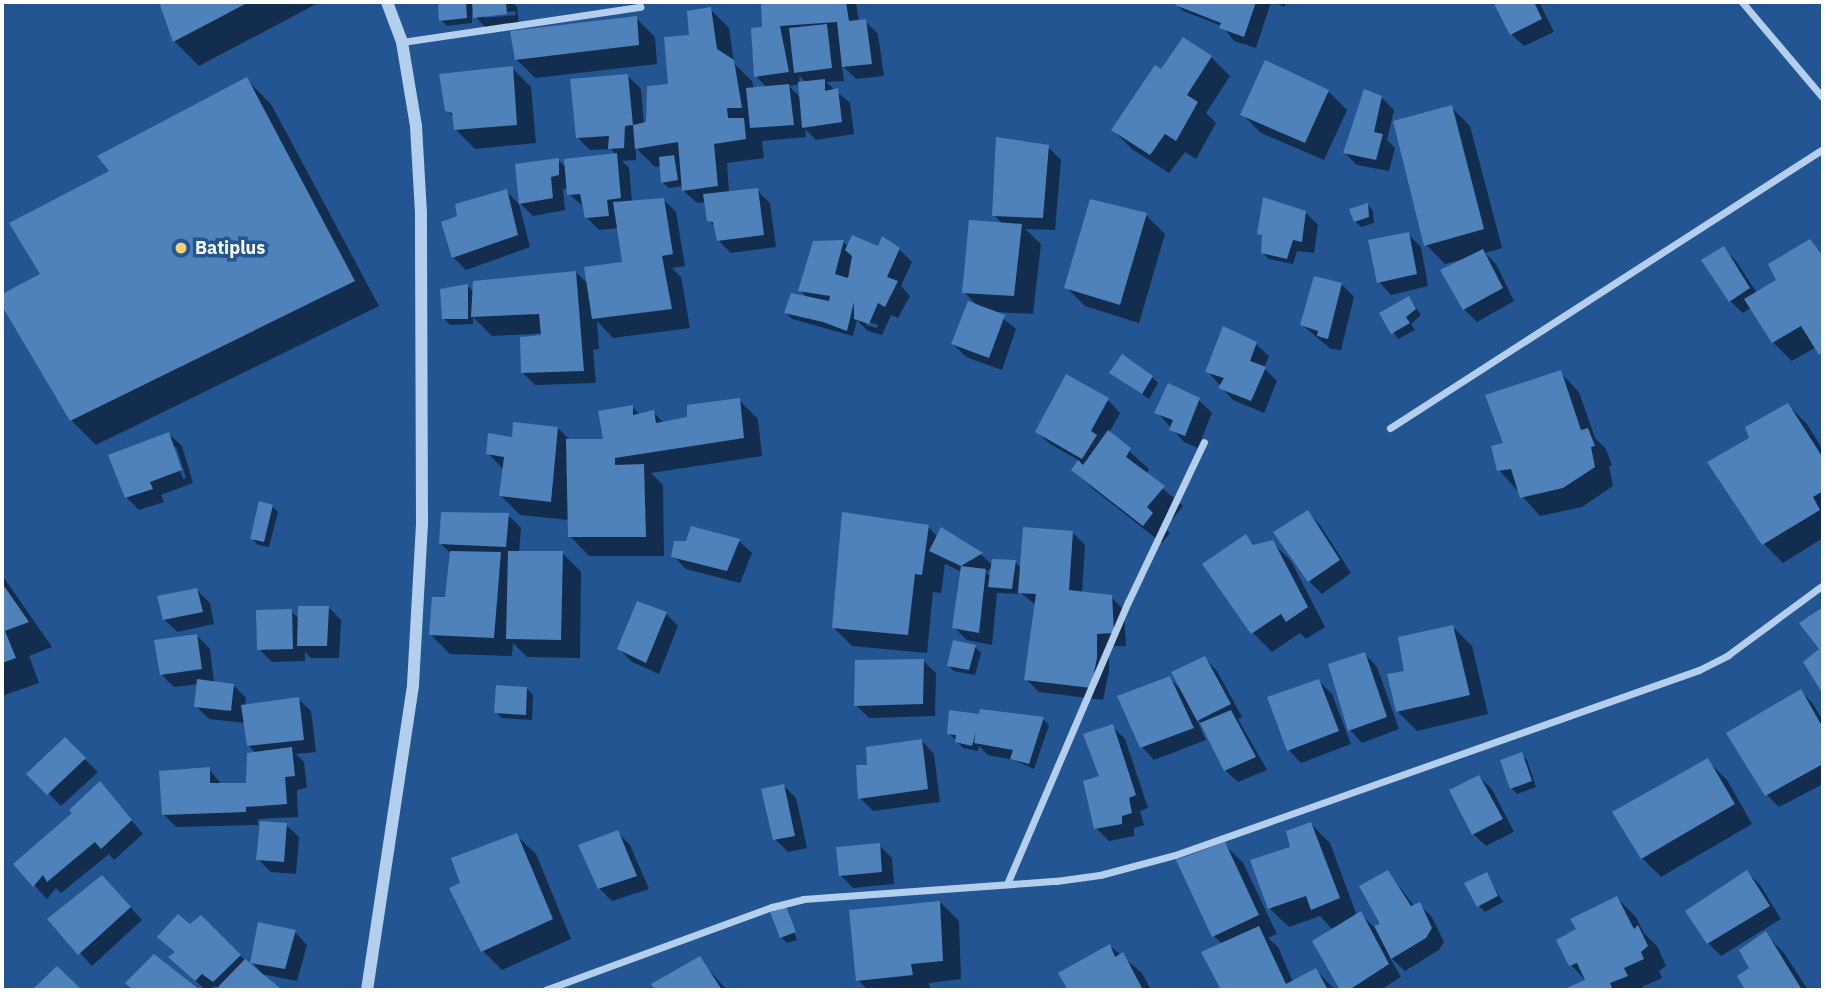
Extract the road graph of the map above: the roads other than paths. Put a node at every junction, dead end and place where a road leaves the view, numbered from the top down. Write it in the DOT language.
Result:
graph roads {
  1 [pos="387,2"];
  2 [pos="1742,2"];
  3 [pos="640,7"];
  4 [pos="402,42"];
  5 [pos="1823,98"];
  6 [pos="1823,149"];
  7 [pos="1390,428"];
  8 [pos="1203,442"];
  9 [pos="1823,585"];
  10 [pos="1007,884"];
  11 [pos="367,990"];
  12 [pos="545,990"];
  1 -- 4 [label="street"];
  2 -- 5 [label="street"];
  3 -- 4 [label="street"];
  4 -- 11 [label="street"];
  6 -- 7 [label="street"];
  8 -- 10 [label="street"];
  9 -- 10 [label="street"];
  10 -- 12 [label="street"];
}
